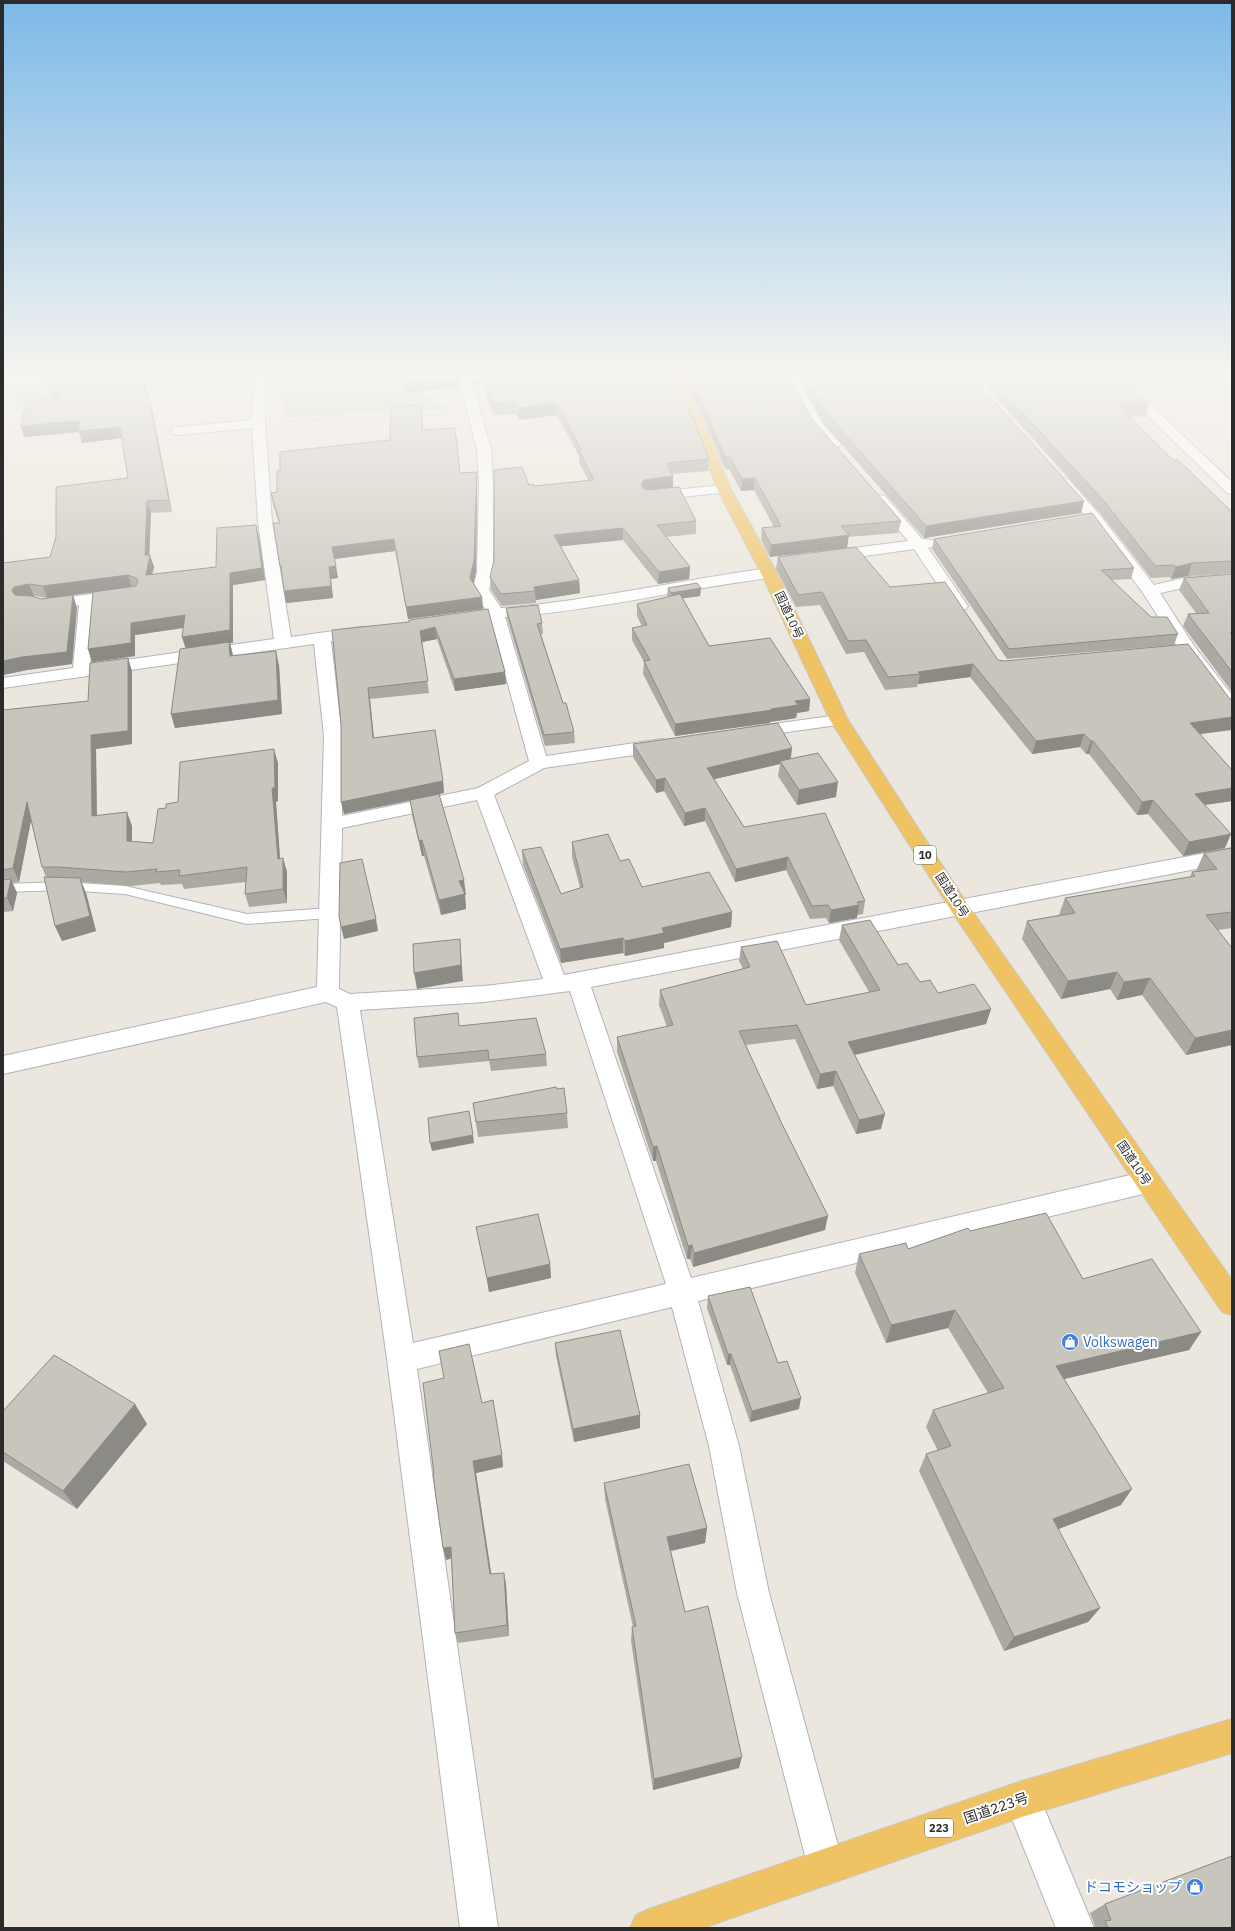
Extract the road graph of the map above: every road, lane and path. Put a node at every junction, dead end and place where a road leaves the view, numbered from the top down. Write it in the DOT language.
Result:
graph roads {
  1 [pos="261,465"];
  2 [pos="485,465"];
  3 [pos="715,465"];
  4 [pos="1206,465"];
  5 [pos="1055,472"];
  6 [pos="870,487"];
  7 [pos="724,488"];
  8 [pos="1232,490"];
  9 [pos="649,496"];
  10 [pos="1094,517"];
  11 [pos="1079,519"];
  12 [pos="942,541"];
  13 [pos="919,545"];
  14 [pos="818,558"];
  15 [pos="771,566"];
  16 [pos="1232,579"];
  17 [pos="1150,591"];
  18 [pos="132,594"];
  19 [pos="88,599"];
  20 [pos="31,602"];
  21 [pos="496,614"];
  22 [pos="441,621"];
  23 [pos="970,622"];
  24 [pos="378,630"];
  25 [pos="322,638"];
  26 [pos="283,642"];
  27 [pos="81,672"];
  28 [pos="3,683"];
  29 [pos="1232,707"];
  30 [pos="838,720"];
  31 [pos="736,735"];
  32 [pos="681,742"];
  33 [pos="539,763"];
  34 [pos="484,793"];
  35 [pos="332,824"];
  36 [pos="1232,855"];
  37 [pos="3,888"];
  38 [pos="959,907"];
  39 [pos="329,913"];
  40 [pos="567,984"];
  41 [pos="338,998"];
  42 [pos="3,1065"];
  43 [pos="1147,1182"];
  44 [pos="682,1292"];
  45 [pos="1232,1303"];
  46 [pos="401,1359"];
  47 [pos="1232,1736"];
  48 [pos="1022,1799"];
  49 [pos="826,1867"];
  50 [pos="479,1928"];
  51 [pos="649,1928"];
  52 [pos="1075,1928"];
  1 -- 26 [label="street"];
  2 -- 21 [label="street"];
  3 -- 7 [label="highway, 国道10号 / 10"];
  4 -- 8 [label="street"];
  5 -- 10 [label="street"];
  6 -- 13 [label="street"];
  7 -- 9 [label="street"];
  7 -- 15 [label="highway, 国道10号 / 10"];
  10 -- 11 [label="street"];
  10 -- 17 [label="street"];
  12 -- 13 [label="street"];
  13 -- 14 [label="street"];
  13 -- 23 [label="street"];
  15 -- 21 [label="street"];
  15 -- 30 [label="highway, 国道10号 / 10"];
  16 -- 17 [label="street"];
  17 -- 29 [label="street"];
  18 -- 19 [label="street"];
  19 -- 20 [label="street"];
  19 -- 27 [label="street"];
  21 -- 22 [label="street"];
  21 -- 33 [label="street"];
  24 -- 25 [label="street"];
  25 -- 26 [label="street"];
  25 -- 35 [label="street"];
  26 -- 27 [label="street"];
  27 -- 28 [label="street"];
  30 -- 31 [label="street"];
  30 -- 38 [label="highway, 国道10号 / 10"];
  32 -- 33 [label="street"];
  33 -- 34 [label="street"];
  34 -- 35 [label="street"];
  34 -- 40 [label="street"];
  35 -- 39 [label="street"];
  36 -- 38 [label="street"];
  37 -- 39 [label="lane"];
  38 -- 40 [label="street"];
  38 -- 43 [label="highway, 国道10号 / 10"];
  39 -- 41 [label="street"];
  40 -- 41 [label="street"];
  40 -- 44 [label="street"];
  41 -- 42 [label="street"];
  41 -- 46 [label="street"];
  43 -- 44 [label="street"];
  43 -- 45 [label="highway, 国道10号 / 10"];
  44 -- 46 [label="street"];
  44 -- 49 [label="street"];
  46 -- 50 [label="street"];
  47 -- 48 [label="highway, 国道223号 / 223"];
  48 -- 49 [label="highway, 国道223号 / 223"];
  48 -- 52 [label="street"];
  49 -- 51 [label="highway, 国道223号 / 223"];
}
